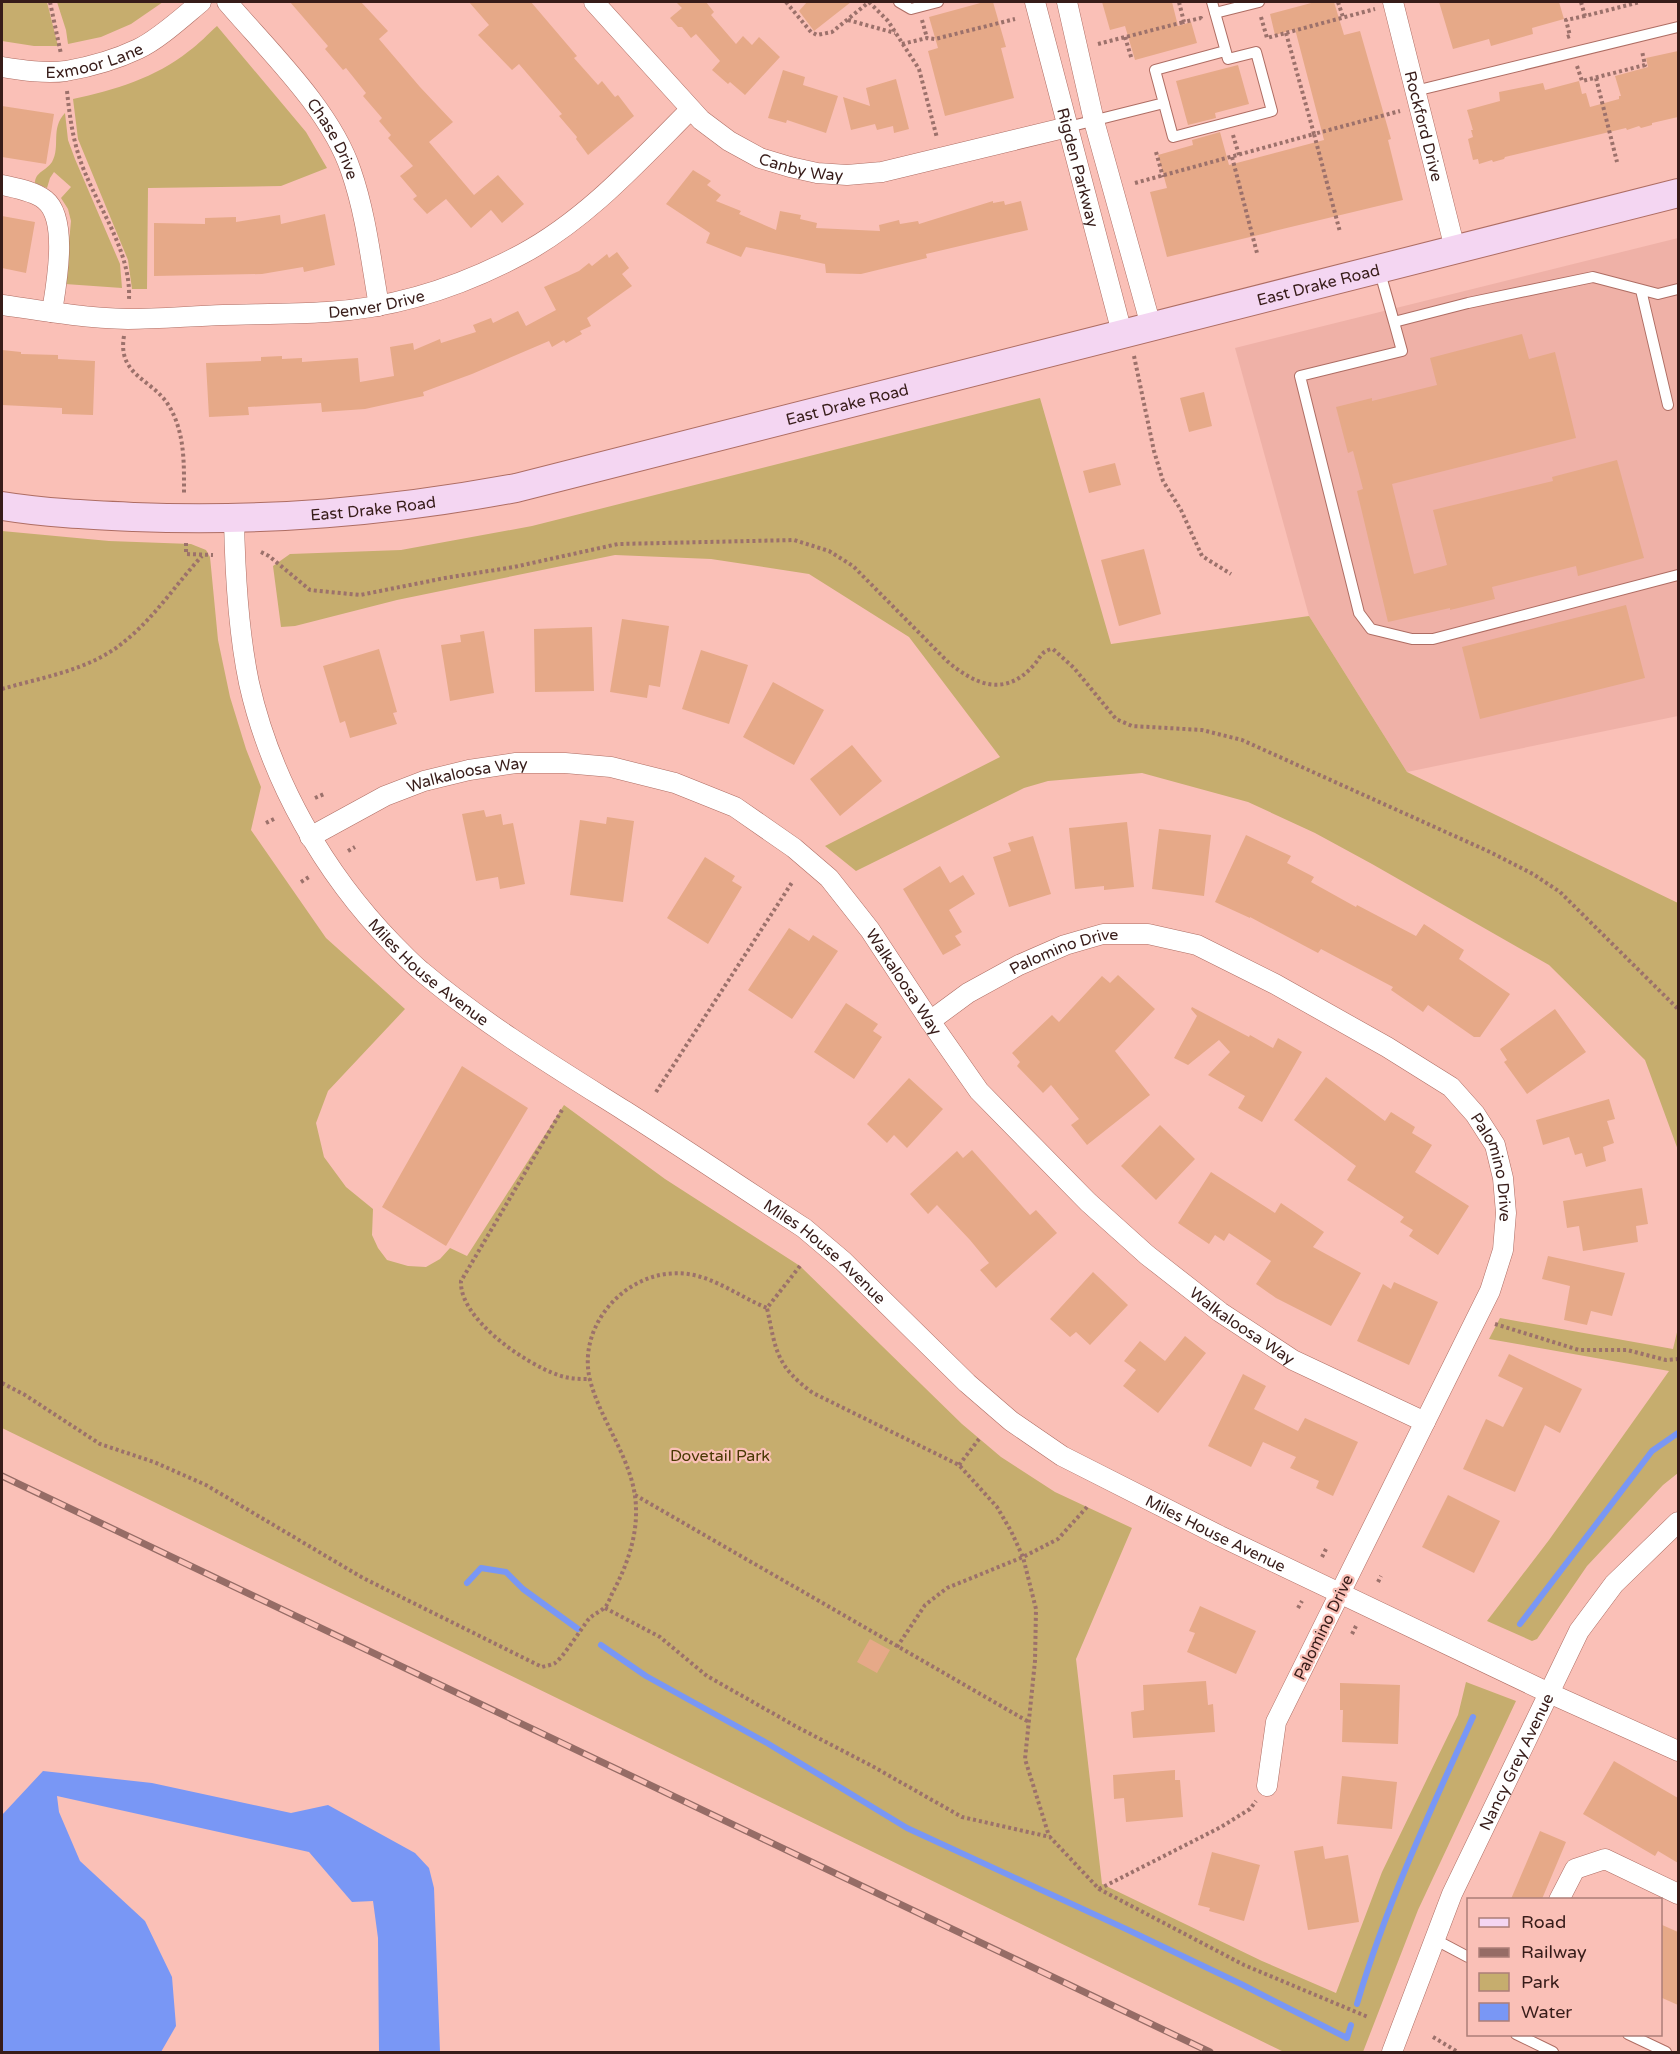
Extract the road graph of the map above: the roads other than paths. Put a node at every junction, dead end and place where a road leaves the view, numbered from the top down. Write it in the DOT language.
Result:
graph roads {
  1 [pos="201,2"];
  2 [pos="227,2"];
  3 [pos="594,2"];
  4 [pos="899,2"];
  5 [pos="938,2"];
  6 [pos="1035,2"];
  7 [pos="1067,2"];
  8 [pos="1212,2"];
  9 [pos="1259,2"];
  10 [pos="1384,5"];
  11 [pos="1215,13"];
  12 [pos="1678,27"];
  13 [pos="1226,51"];
  14 [pos="2,67"];
  15 [pos="1416,91"];
  16 [pos="1164,103"];
  17 [pos="690,110"];
  18 [pos="1094,121"];
  19 [pos="1068,127"];
  20 [pos="2,185"];
  21 [pos="1678,193"];
  22 [pos="1455,249"];
  23 [pos="1379,268"];
  24 [pos="1678,289"];
  25 [pos="1641,290"];
  26 [pos="2,305"];
  27 [pos="379,306"];
  28 [pos="52,312"];
  29 [pos="1394,322"];
  30 [pos="1134,330"];
  31 [pos="1668,405"];
  32 [pos="2,506"];
  33 [pos="234,519"];
  34 [pos="1678,575"];
  35 [pos="310,837"];
  36 [pos="930,1021"];
  37 [pos="1425,1422"];
  38 [pos="1678,1522"];
  39 [pos="1340,1592"];
  40 [pos="1549,1693"];
  41 [pos="1677,1747"];
  42 [pos="1267,1786"];
  43 [pos="1678,1894"];
  44 [pos="1559,1898"];
  45 [pos="1434,1939"];
  46 [pos="1467,1956"];
  47 [pos="1520,2036"];
  48 [pos="1632,2036"];
  49 [pos="1392,2052"];
  50 [pos="1553,2052"];
  51 [pos="1666,2052"];
  1 -- 14 [label="street, Exmoor Lane"];
  2 -- 27 [label="street, Chase Drive"];
  3 -- 17 [label="street, Canby Way"];
  4 -- 5 [label="lane"];
  6 -- 19 [label="street, Rigden Parkway"];
  7 -- 18 [label="street, Rigden Parkway"];
  8 -- 11 [label="lane"];
  9 -- 11 [label="lane"];
  10 -- 15 [label="street, Rockford Drive"];
  11 -- 13 [label="lane"];
  12 -- 15 [label="lane"];
  13 -- 16 [label="lane"];
  13 -- 16 [label="lane"];
  15 -- 22 [label="street, Rockford Drive"];
  16 -- 18 [label="lane"];
  17 -- 19 [label="street, Canby Way"];
  17 -- 27 [label="street, Denver Drive"];
  18 -- 19 [label="lane"];
  18 -- 30 [label="street, Rigden Parkway"];
  19 -- 30 [label="street, Rigden Parkway"];
  20 -- 28 [label="street"];
  21 -- 22 [label="main road, East Drake Road"];
  22 -- 23 [label="main road, East Drake Road"];
  23 -- 29 [label="lane"];
  23 -- 30 [label="main road, East Drake Road"];
  24 -- 25 [label="lane"];
  25 -- 29 [label="lane"];
  25 -- 31 [label="lane"];
  26 -- 28 [label="street, Denver Drive"];
  27 -- 28 [label="street, Denver Drive"];
  29 -- 34 [label="lane"];
  30 -- 33 [label="main road, East Drake Road"];
  32 -- 33 [label="main road, East Drake Road"];
  33 -- 35 [label="street, Miles House Avenue"];
  35 -- 36 [label="street, Walkaloosa Way"];
  35 -- 39 [label="street, Miles House Avenue"];
  36 -- 37 [label="street, Walkaloosa Way"];
  36 -- 37 [label="street, Palomino Drive"];
  37 -- 39 [label="street, Palomino Drive"];
  38 -- 40 [label="street, Nancy Grey Avenue"];
  39 -- 40 [label="street, Miles House Avenue"];
  39 -- 42 [label="street, Palomino Drive"];
  40 -- 41 [label="street, Miles House Avenue"];
  40 -- 45 [label="street, Nancy Grey Avenue"];
  43 -- 44 [label="street"];
  45 -- 46 [label="lane"];
  45 -- 49 [label="street, Nancy Grey Avenue"];
  47 -- 50 [label="lane"];
  48 -- 51 [label="lane"];
}
